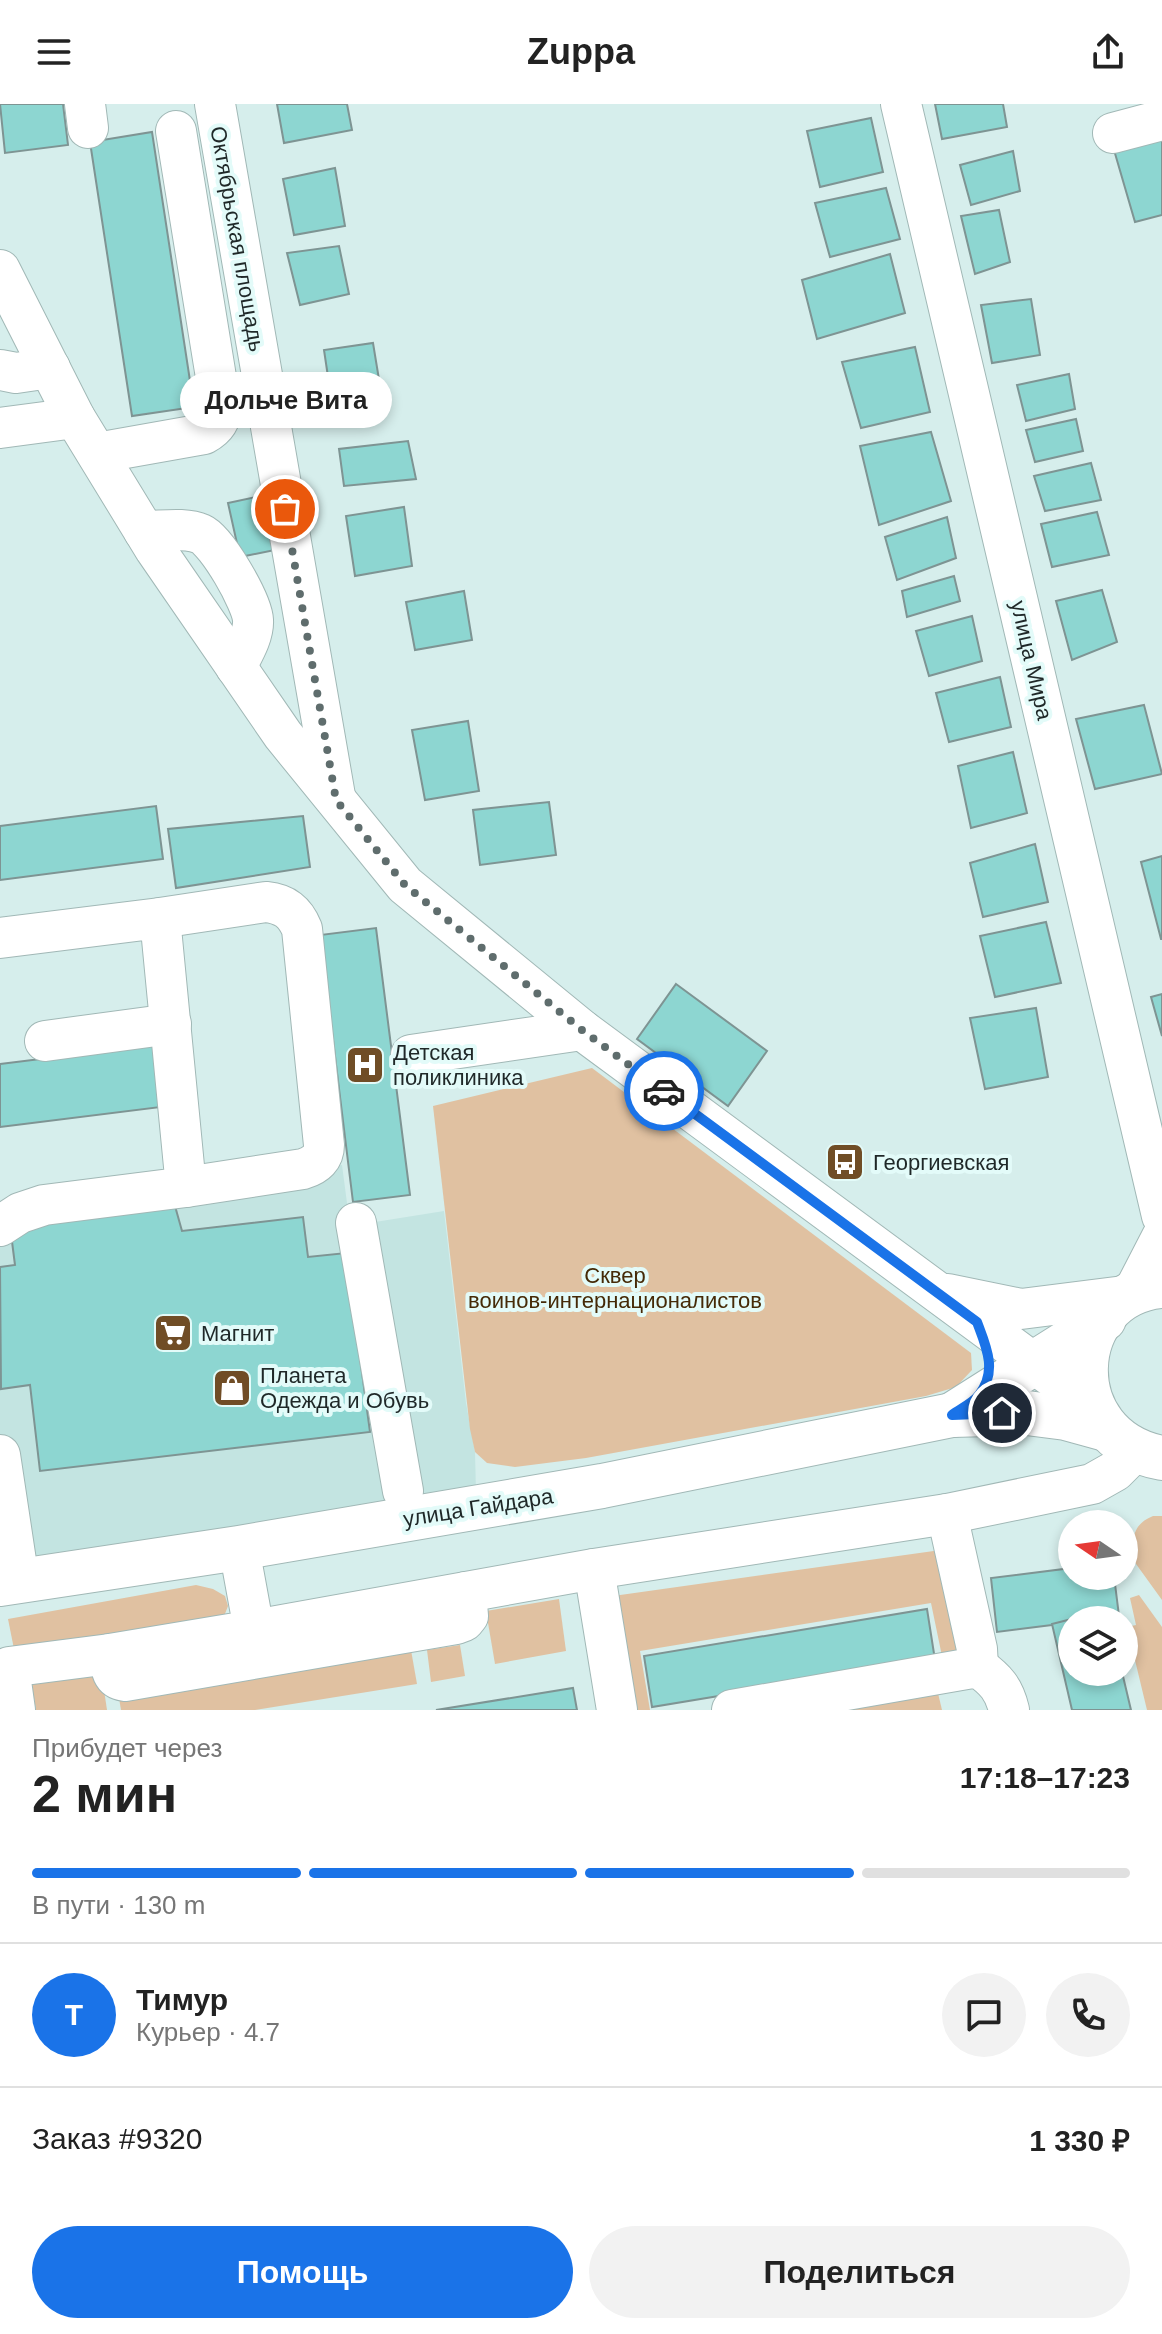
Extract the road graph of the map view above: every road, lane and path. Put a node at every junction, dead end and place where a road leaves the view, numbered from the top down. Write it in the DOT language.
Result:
graph roads {
  1 [pos="215,104"];
  2 [pos="901,104"];
  3 [pos="1162,120"];
  4 [pos="176,131"];
  5 [pos="1113,133"];
  6 [pos="0,270"];
  7 [pos="10,312"];
  8 [pos="50,368"];
  9 [pos="0,370"];
  10 [pos="75,418"];
  11 [pos="0,428"];
  12 [pos="97,453"];
  13 [pos="336,800"];
  14 [pos="160,918"];
  15 [pos="0,938"];
  16 [pos="171,1024"];
  17 [pos="582,1030"];
  18 [pos="45,1041"];
  19 [pos="411,1055"];
  20 [pos="186,1187"];
  21 [pos="1162,1216"];
  22 [pos="356,1223"];
  23 [pos="0,1226"];
  24 [pos="1162,1237"];
  25 [pos="936,1292"];
  26 [pos="1143,1294"];
  27 [pos="977,1322"];
  28 [pos="1033,1363"];
  29 [pos="965,1405"];
  30 [pos="1134,1444"];
  31 [pos="0,1455"];
  32 [pos="403,1491"];
  33 [pos="947,1514"];
  34 [pos="239,1548"];
  35 [pos="594,1569"];
  36 [pos="9,1582"];
  37 [pos="235,1643"];
  38 [pos="978,1667"];
  39 [pos="15,1710"];
  40 [pos="617,1710"];
  41 [pos="732,1710"];
  42 [pos="1009,1710"];
  1 -- 13 [label="street, Октябрьская площадь"];
  2 -- 21 [label="street, улица Мира"];
  3 -- 5 [label="street"];
  4 -- 12 [label="street"];
  6 -- 7 [label="street"];
  7 -- 8 [label="street"];
  8 -- 9 [label="street"];
  8 -- 10 [label="street"];
  10 -- 11 [label="street"];
  10 -- 12 [label="street"];
  12 -- 13 [label="street"];
  13 -- 17 [label="street"];
  14 -- 15 [label="street"];
  14 -- 16 [label="street"];
  14 -- 20 [label="street"];
  16 -- 18 [label="street"];
  16 -- 20 [label="street"];
  17 -- 19 [label="street"];
  17 -- 25 [label="street"];
  20 -- 23 [label="street"];
  22 -- 32 [label="street"];
  24 -- 26 [label="street"];
  25 -- 26 [label="street"];
  25 -- 27 [label="street"];
  26 -- 28 [label="main road, улица Гайдара"];
  26 -- 30 [label="main road"];
  27 -- 28 [label="street"];
  27 -- 29 [label="street"];
  28 -- 29 [label="main road, улица Гайдара"];
  28 -- 30 [label="street"];
  29 -- 30 [label="main road, улица Гайдара"];
  29 -- 34 [label="main road, улица Гайдара"];
  30 -- 33 [label="street"];
  31 -- 36 [label="street"];
  33 -- 35 [label="street"];
  33 -- 38 [label="street"];
  34 -- 36 [label="main road, улица Гайдара"];
  34 -- 37 [label="street"];
  35 -- 37 [label="street"];
  35 -- 40 [label="street"];
  37 -- 39 [label="street"];
  38 -- 41 [label="street"];
  38 -- 42 [label="street"];
}
